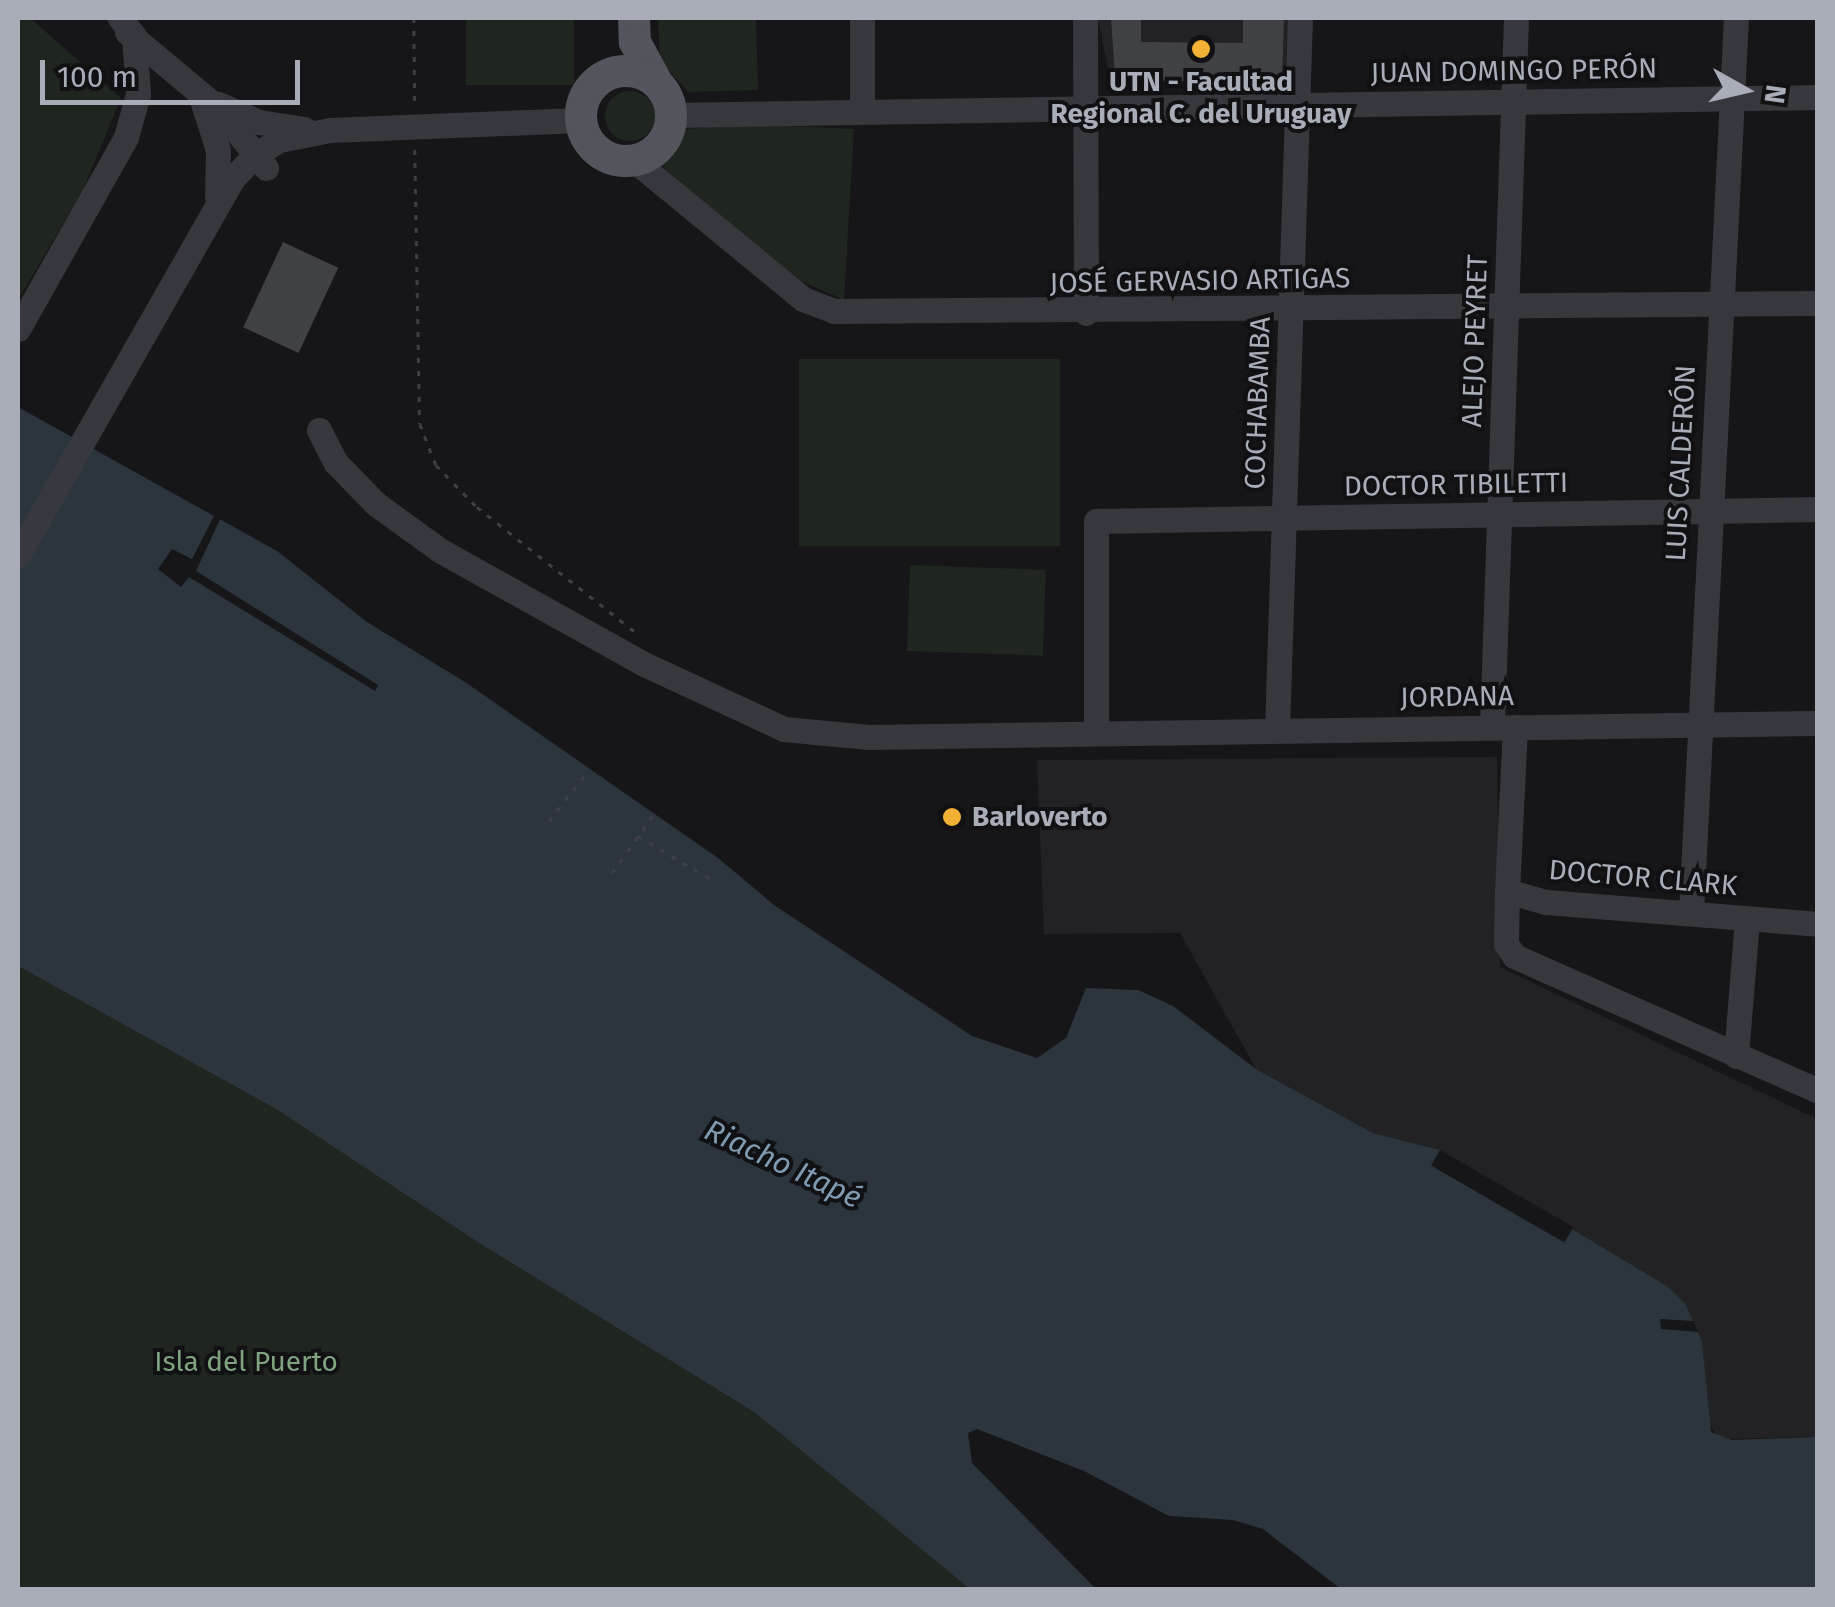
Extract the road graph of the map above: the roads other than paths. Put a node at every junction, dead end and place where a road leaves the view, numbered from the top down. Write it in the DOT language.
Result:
graph roads {
  1 [pos="103,18"];
  2 [pos="615,18"];
  3 [pos="634,18"];
  4 [pos="862,18"];
  5 [pos="1086,18"];
  6 [pos="1300,18"];
  7 [pos="1516,18"];
  8 [pos="1736,18"];
  9 [pos="127,27"];
  10 [pos="609,74"];
  11 [pos="656,81"];
  12 [pos="202,94"];
  13 [pos="1818,96"];
  14 [pos="1730,98"];
  15 [pos="1513,101"];
  16 [pos="1298,105"];
  17 [pos="1085,108"];
  18 [pos="862,110"];
  19 [pos="672,115"];
  20 [pos="583,127"];
  21 [pos="334,130"];
  22 [pos="415,135"];
  23 [pos="261,161"];
  24 [pos="635,162"];
  25 [pos="212,215"];
  26 [pos="1818,302"];
  27 [pos="1719,304"];
  28 [pos="1506,307"];
  29 [pos="1291,310"];
  30 [pos="1086,313"];
  31 [pos="18,329"];
  32 [pos="319,430"];
  33 [pos="1818,509"];
  34 [pos="1708,511"];
  35 [pos="1499,514"];
  36 [pos="1284,518"];
  37 [pos="18,554"];
  38 [pos="1818,722"];
  39 [pos="1698,724"];
  40 [pos="1503,727"];
  41 [pos="1277,730"];
  42 [pos="1096,733"];
  43 [pos="1508,891"];
  44 [pos="1691,912"];
  45 [pos="1747,918"];
  46 [pos="1818,924"];
  47 [pos="1736,1056"];
  48 [pos="1818,1091"];
  1 -- 9 [label="street"];
  2 -- 10 [label="main road"];
  3 -- 11 [label="main road"];
  4 -- 18 [label="street"];
  5 -- 17 [label="street"];
  6 -- 16 [label="street, COCHABAMBA"];
  7 -- 15 [label="street, ALEJO PEYRET"];
  8 -- 14 [label="street, LUIS CALDERÓN"];
  9 -- 12 [label="street"];
  9 -- 31 [label="street"];
  10 -- 11 [label="main road"];
  10 -- 20 [label="main road"];
  11 -- 19 [label="main road"];
  12 -- 21 [label="street"];
  12 -- 23 [label="street"];
  12 -- 25 [label="street"];
  13 -- 14 [label="street, JUAN DOMINGO PERÓN"];
  14 -- 15 [label="street, JUAN DOMINGO PERÓN"];
  14 -- 27 [label="street, LUIS CALDERÓN"];
  15 -- 16 [label="street, JUAN DOMINGO PERÓN"];
  15 -- 28 [label="street, ALEJO PEYRET"];
  16 -- 17 [label="street, JUAN DOMINGO PERÓN"];
  16 -- 29 [label="street, COCHABAMBA"];
  17 -- 18 [label="street, JUAN DOMINGO PERÓN"];
  17 -- 30 [label="street"];
  18 -- 19 [label="street, JUAN DOMINGO PERÓN"];
  19 -- 24 [label="main road"];
  20 -- 22 [label="street"];
  20 -- 24 [label="main road"];
  21 -- 22 [label="street"];
  21 -- 23 [label="street"];
  22 -- 23 [label="street"];
  23 -- 25 [label="street"];
  24 -- 30 [label="street, JOSÉ GERVASIO ARTIGAS"];
  25 -- 37 [label="street"];
  26 -- 27 [label="street, JOSÉ GERVASIO ARTIGAS"];
  27 -- 28 [label="street, JOSÉ GERVASIO ARTIGAS"];
  27 -- 34 [label="street, LUIS CALDERÓN"];
  28 -- 29 [label="street, JOSÉ GERVASIO ARTIGAS"];
  28 -- 35 [label="street, ALEJO PEYRET"];
  29 -- 30 [label="street, JOSÉ GERVASIO ARTIGAS"];
  29 -- 36 [label="street, COCHABAMBA"];
  32 -- 42 [label="street, JORDANA"];
  33 -- 34 [label="street, DOCTOR TIBILETTI"];
  34 -- 35 [label="street, DOCTOR TIBILETTI"];
  34 -- 39 [label="street, LUIS CALDERÓN"];
  35 -- 36 [label="street, DOCTOR TIBILETTI"];
  35 -- 40 [label="street, ALEJO PEYRET"];
  36 -- 41 [label="street, COCHABAMBA"];
  36 -- 42 [label="street, DOCTOR TIBILETTI"];
  38 -- 39 [label="street, JORDANA"];
  39 -- 40 [label="street, JORDANA"];
  39 -- 44 [label="street, LUIS CALDERÓN"];
  40 -- 41 [label="street, JORDANA"];
  40 -- 43 [label="street, DOCTOR CLARK"];
  41 -- 42 [label="street, JORDANA"];
  43 -- 44 [label="street, DOCTOR CLARK"];
  43 -- 47 [label="street"];
  44 -- 45 [label="street, DOCTOR CLARK"];
  45 -- 46 [label="street, DOCTOR CLARK"];
  45 -- 47 [label="street"];
  47 -- 48 [label="street"];
}
